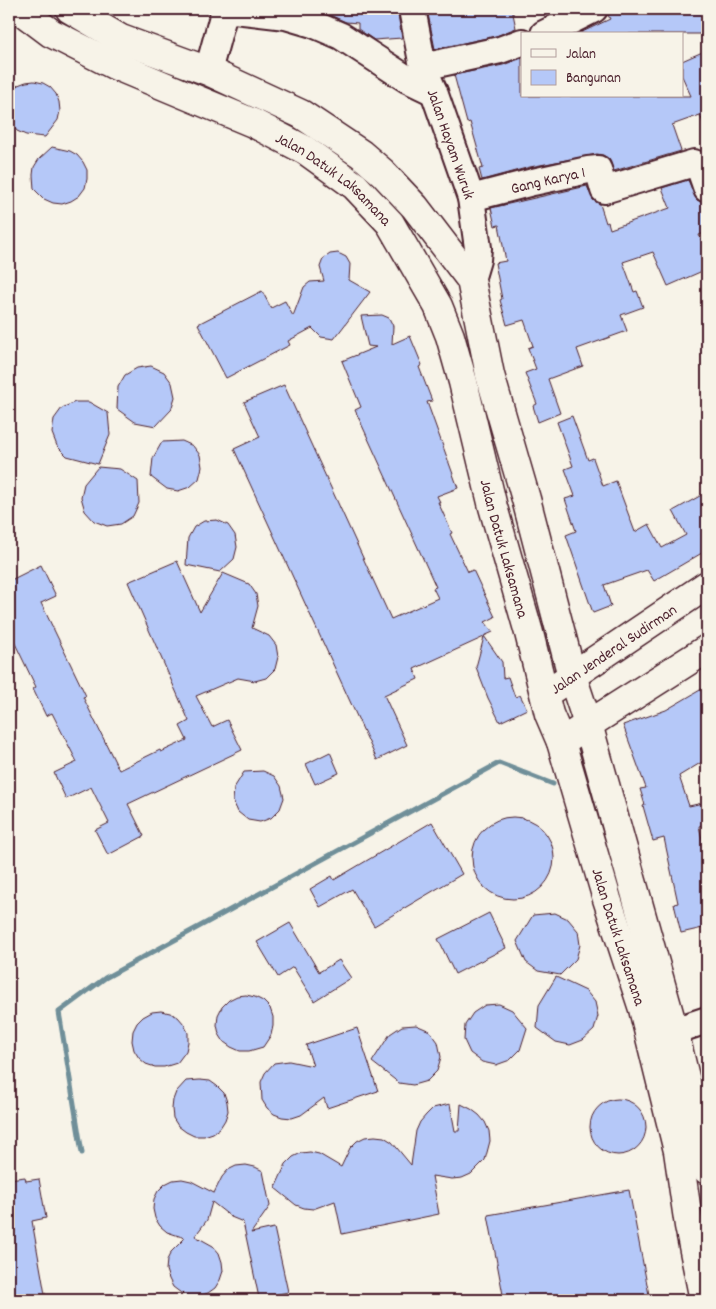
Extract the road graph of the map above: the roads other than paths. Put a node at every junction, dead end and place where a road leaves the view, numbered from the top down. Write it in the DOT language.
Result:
graph roads {
  1 [pos="19,9"];
  2 [pos="70,9"];
  3 [pos="225,9"];
  4 [pos="412,9"];
  5 [pos="594,9"];
  6 [pos="548,32"];
  7 [pos="521,42"];
  8 [pos="423,67"];
  9 [pos="208,71"];
  10 [pos="434,92"];
  11 [pos="707,189"];
  12 [pos="471,198"];
  13 [pos="471,280"];
  14 [pos="707,585"];
  15 [pos="707,650"];
  16 [pos="572,676"];
  17 [pos="545,694"];
  18 [pos="588,724"];
  19 [pos="561,742"];
  20 [pos="707,1020"];
  21 [pos="674,1031"];
  22 [pos="707,1170"];
  23 [pos="704,1300"];
  1 -- 17 [label="main road, Jalan Datuk Laksamana"];
  2 -- 9 [label="main road, Jalan Datuk Laksamana"];
  3 -- 9 [label="street"];
  3 -- 10 [label="street"];
  4 -- 8 [label="street, Jalan Hayam Wuruk"];
  5 -- 6 [label="street"];
  7 -- 8 [label="street"];
  8 -- 10 [label="street, Jalan Hayam Wuruk"];
  9 -- 13 [label="main road, Jalan Datuk Laksamana"];
  10 -- 12 [label="street, Jalan Hayam Wuruk"];
  11 -- 12 [label="street, Gang Karya 1"];
  12 -- 13 [label="street, Jalan Hayam Wuruk"];
  13 -- 16 [label="main road, Jalan Datuk Laksamana"];
  14 -- 16 [label="main road, Jalan Jenderal Sudirman"];
  15 -- 18 [label="main road"];
  16 -- 17 [label="main road, Jalan Jenderal Sudirman"];
  16 -- 18 [label="main road, Jalan Datuk Laksamana"];
  17 -- 19 [label="main road, Jalan Datuk Laksamana"];
  18 -- 19 [label="main road"];
  18 -- 21 [label="main road, Jalan Datuk Laksamana"];
  19 -- 23 [label="main road, Jalan Datuk Laksamana"];
  20 -- 21 [label="street"];
  21 -- 22 [label="main road, Jalan Datuk Laksamana"];
}
